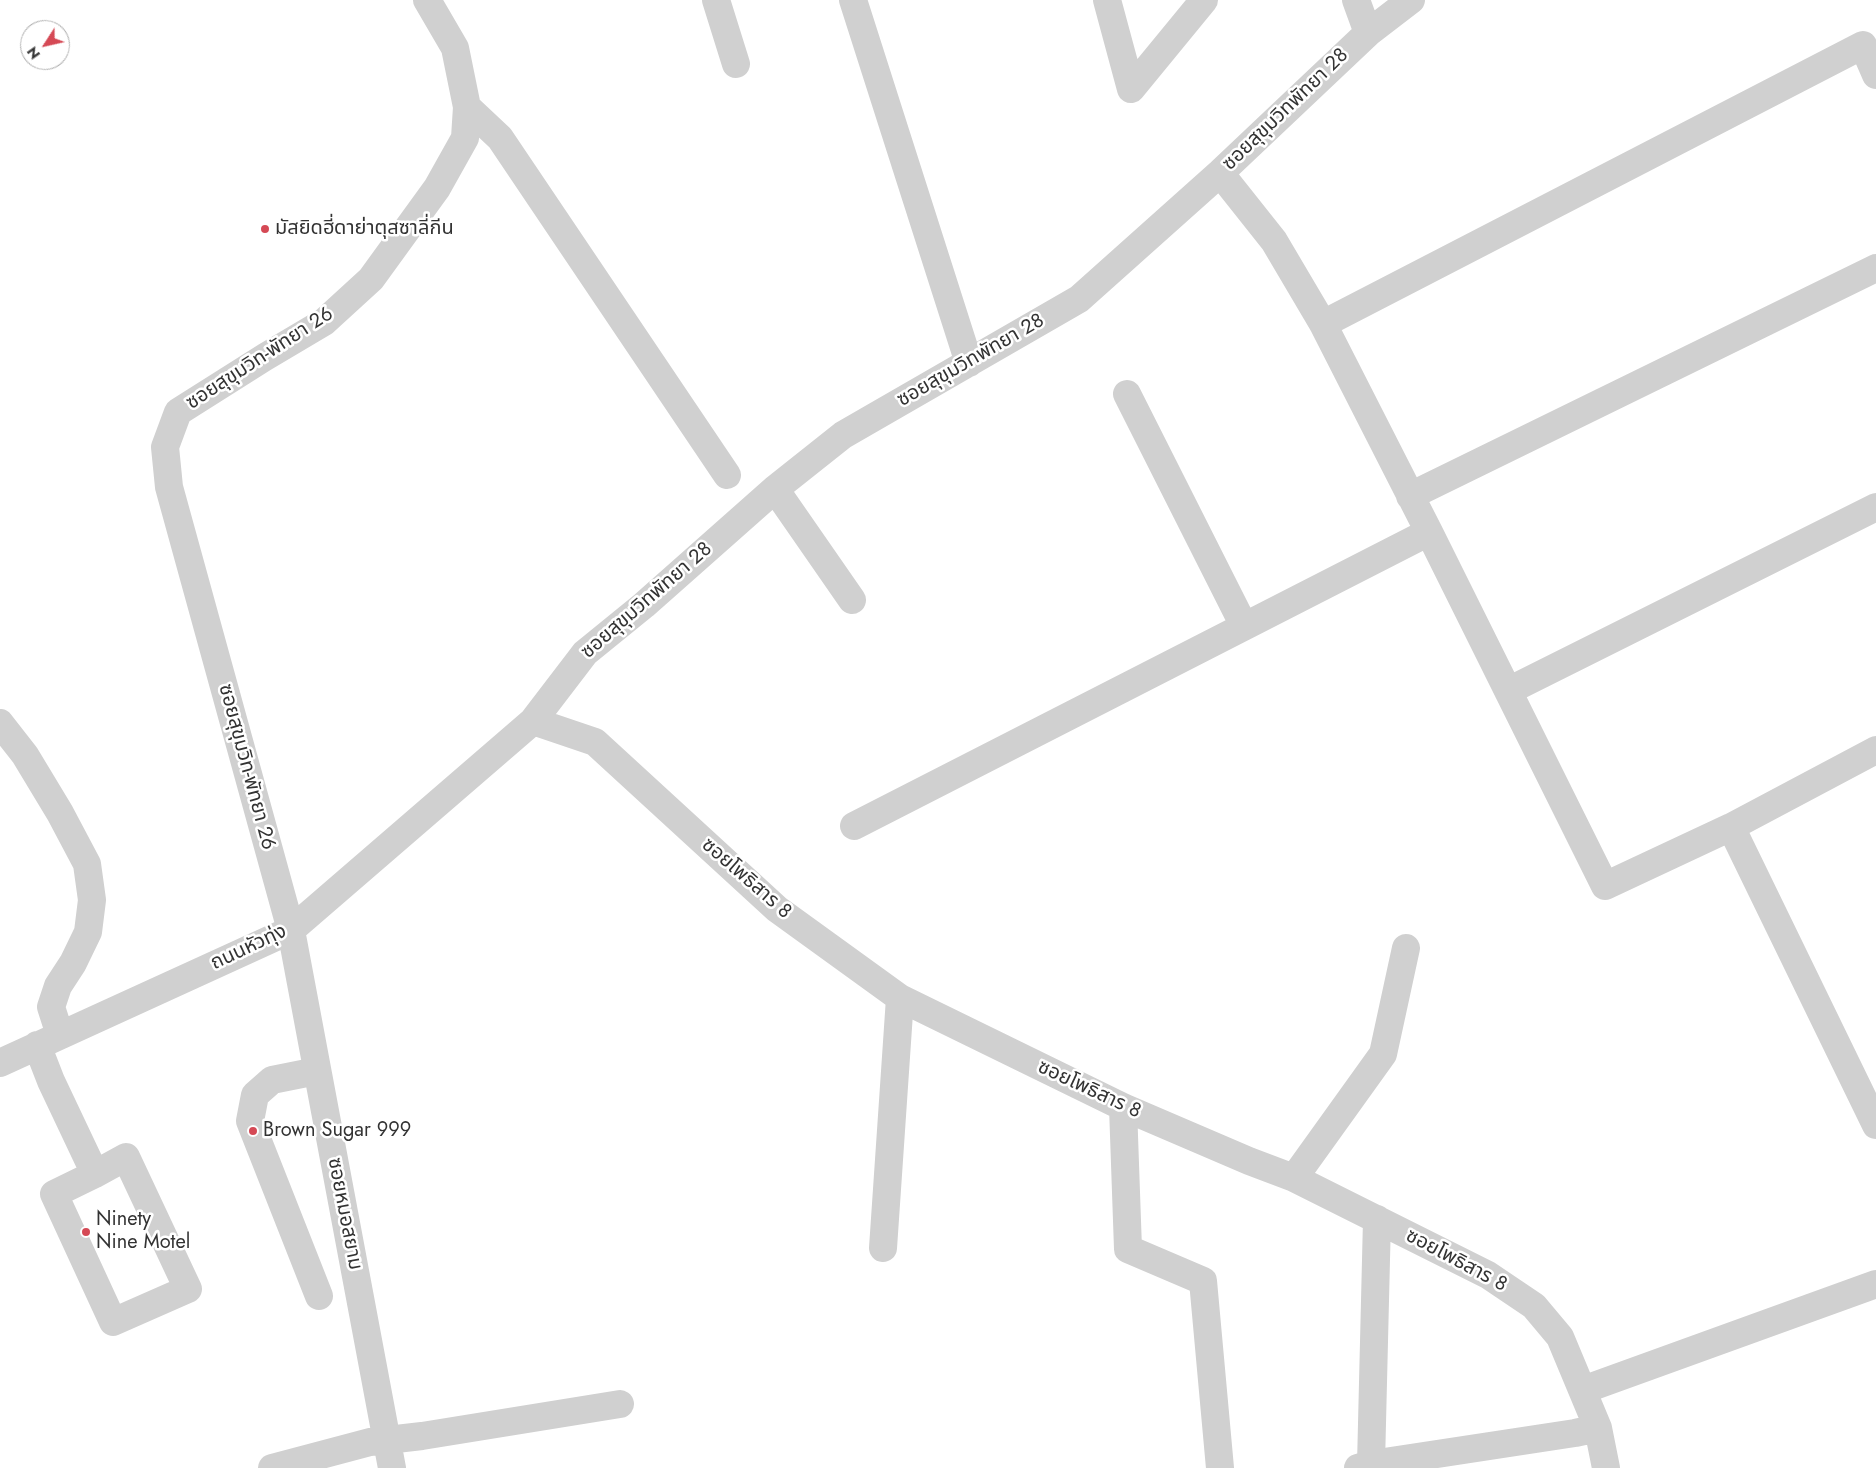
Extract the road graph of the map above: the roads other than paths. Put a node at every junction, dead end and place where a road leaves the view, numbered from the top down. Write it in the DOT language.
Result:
graph roads {
  1 [pos="427,0"];
  2 [pos="716,0"];
  3 [pos="853,0"];
  4 [pos="1107,0"];
  5 [pos="1204,0"];
  6 [pos="1356,0"];
  7 [pos="1411,0"];
  8 [pos="1368,33"];
  9 [pos="736,64"];
  10 [pos="1876,75"];
  11 [pos="467,107"];
  12 [pos="1220,173"];
  13 [pos="1876,268"];
  14 [pos="1323,324"];
  15 [pos="969,362"];
  16 [pos="1127,394"];
  17 [pos="728,475"];
  18 [pos="775,489"];
  19 [pos="1410,496"];
  20 [pos="1876,507"];
  21 [pos="1429,532"];
  22 [pos="852,600"];
  23 [pos="1244,626"];
  24 [pos="1508,691"];
  25 [pos="533,721"];
  26 [pos="0,723"];
  27 [pos="1876,750"];
  28 [pos="854,826"];
  29 [pos="1731,827"];
  30 [pos="291,930"];
  31 [pos="1406,948"];
  32 [pos="900,998"];
  33 [pos="49,1040"];
  34 [pos="2,1057"];
  35 [pos="317,1072"];
  36 [pos="1123,1107"];
  37 [pos="1876,1125"];
  38 [pos="95,1174"];
  39 [pos="1294,1178"];
  40 [pos="1377,1220"];
  41 [pos="883,1248"];
  42 [pos="1876,1284"];
  43 [pos="319,1296"];
  44 [pos="1583,1390"];
  45 [pos="620,1404"];
  46 [pos="1598,1428"];
  47 [pos="387,1440"];
  48 [pos="1364,1466"];
  49 [pos="272,1468"];
  50 [pos="392,1468"];
  51 [pos="1220,1468"];
  52 [pos="1606,1468"];
  1 -- 11 [label="street, ซอยสุขุมวิท-พัทยา 26"];
  2 -- 9 [label="street"];
  3 -- 15 [label="street"];
  4 -- 5 [label="street"];
  6 -- 8 [label="street"];
  7 -- 8 [label="street, ซอยสุขุมวิทพัทยา 28"];
  8 -- 12 [label="street, ซอยสุขุมวิทพัทยา 28"];
  10 -- 14 [label="street"];
  11 -- 17 [label="street"];
  11 -- 30 [label="street, ซอยสุขุมวิท-พัทยา 26"];
  12 -- 14 [label="street"];
  12 -- 15 [label="street, ซอยสุขุมวิทพัทยา 28"];
  13 -- 19 [label="street"];
  14 -- 19 [label="street"];
  15 -- 18 [label="street, ซอยสุขุมวิทพัทยา 28"];
  16 -- 23 [label="street"];
  18 -- 22 [label="street"];
  18 -- 25 [label="street, ซอยสุขุมวิทพัทยา 28"];
  19 -- 21 [label="street"];
  20 -- 24 [label="street"];
  21 -- 23 [label="street"];
  21 -- 24 [label="street"];
  23 -- 28 [label="street"];
  24 -- 29 [label="street"];
  25 -- 30 [label="street, ถนนหัวทุ่ง"];
  25 -- 32 [label="street, ซอยโพธิสาร 8"];
  26 -- 33 [label="street"];
  27 -- 29 [label="street"];
  29 -- 37 [label="street"];
  30 -- 33 [label="street, ถนนหัวทุ่ง"];
  30 -- 35 [label="street, ซอยหมอสยาม"];
  31 -- 39 [label="street"];
  32 -- 36 [label="street, ซอยโพธิสาร 8"];
  32 -- 41 [label="street"];
  33 -- 34 [label="street, ถนนหัวทุ่ง"];
  33 -- 38 [label="street"];
  35 -- 43 [label="street"];
  35 -- 47 [label="street, ซอยหมอสยาม"];
  36 -- 39 [label="street, ซอยโพธิสาร 8"];
  36 -- 51 [label="street"];
  38 -- 38 [label="street"];
  39 -- 40 [label="street, ซอยโพธิสาร 8"];
  40 -- 44 [label="street, ซอยโพธิสาร 8"];
  40 -- 48 [label="street"];
  42 -- 44 [label="street"];
  44 -- 46 [label="street, ซอยโพธิสาร 8"];
  45 -- 47 [label="street"];
  46 -- 48 [label="street"];
  46 -- 52 [label="street, ซอยโพธิสาร 8"];
  47 -- 49 [label="street"];
  47 -- 50 [label="street, ซอยหมอสยาม"];
}
